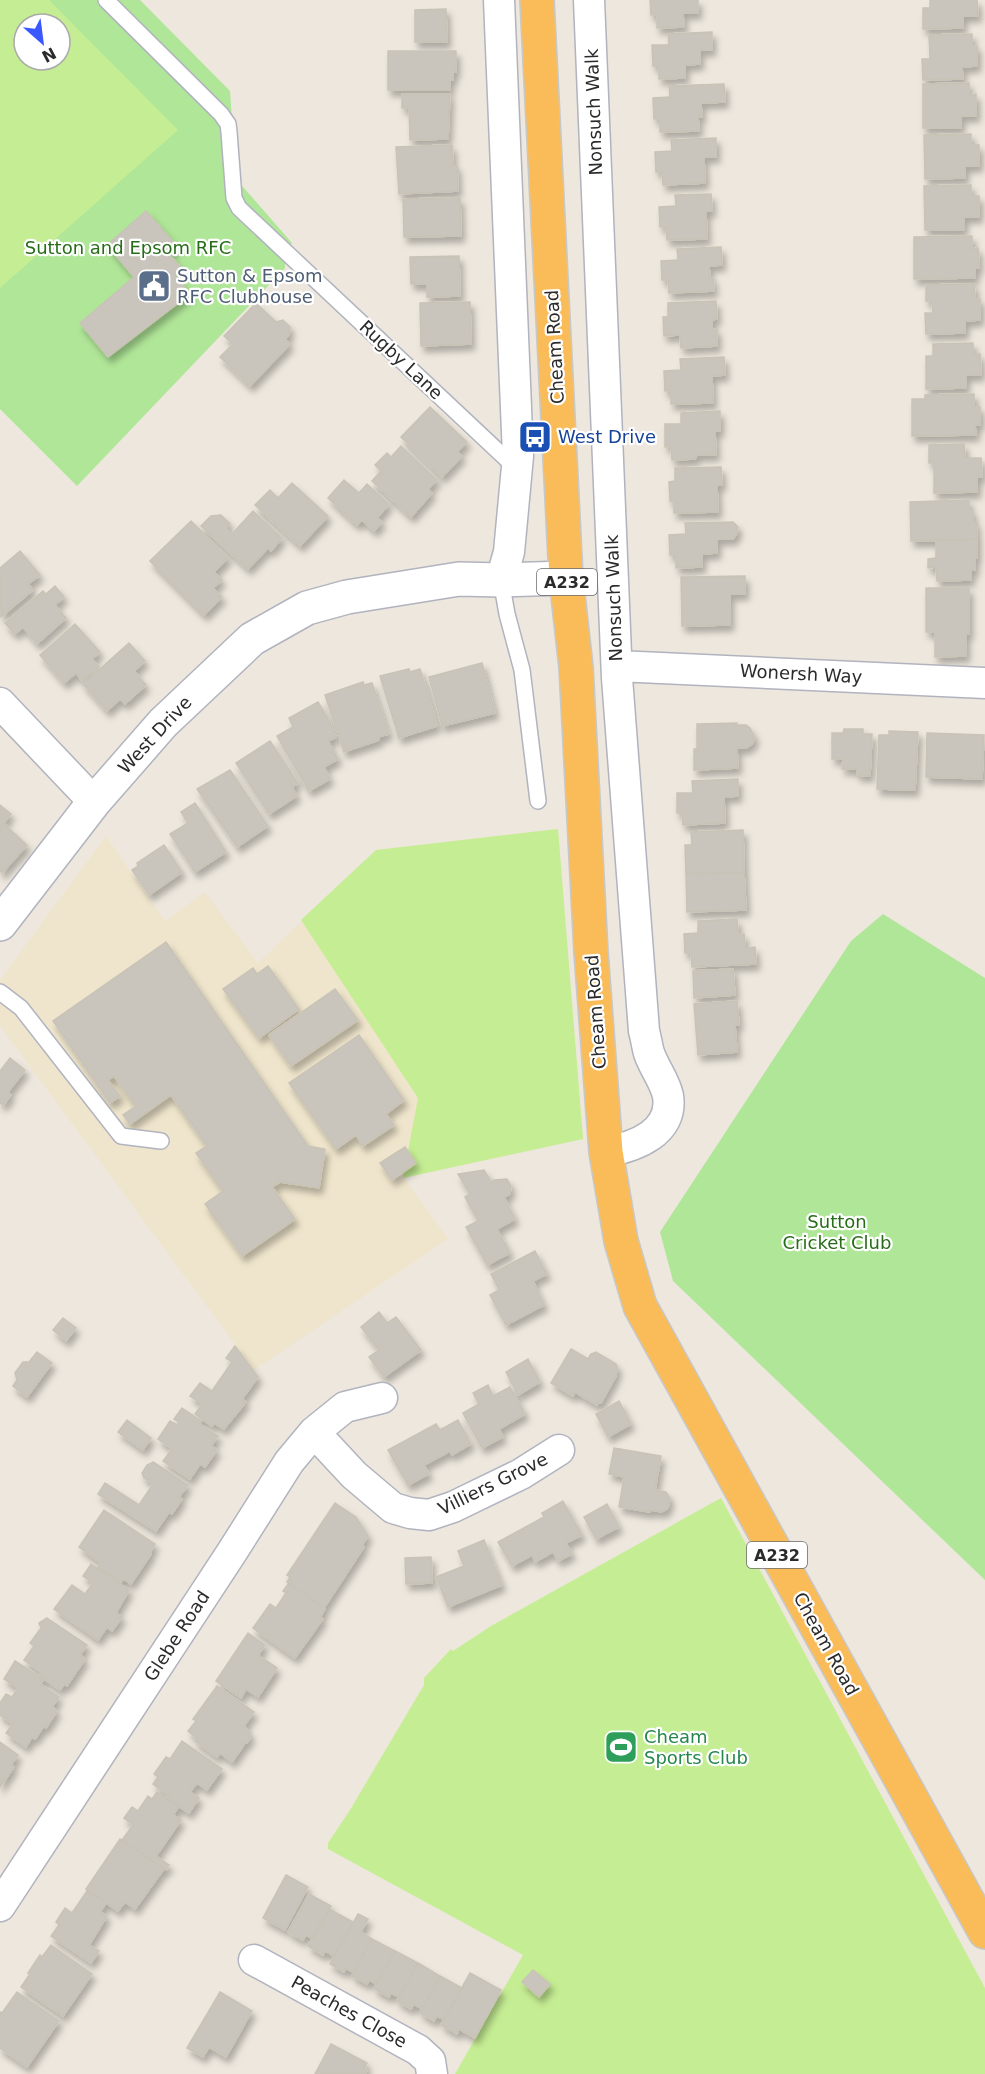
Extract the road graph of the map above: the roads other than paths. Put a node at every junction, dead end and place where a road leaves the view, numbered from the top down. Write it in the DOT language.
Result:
graph roads {
  1 [pos="106,0"];
  2 [pos="499,0"];
  3 [pos="537,0"];
  4 [pos="589,0"];
  5 [pos="517,469"];
  6 [pos="566,578"];
  7 [pos="501,580"];
  8 [pos="617,666"];
  9 [pos="985,684"];
  10 [pos="0,703"];
  11 [pos="538,801"];
  12 [pos="93,802"];
  13 [pos="0,924"];
  14 [pos="0,992"];
  15 [pos="162,1141"];
  16 [pos="606,1152"];
  17 [pos="382,1398"];
  18 [pos="314,1432"];
  19 [pos="559,1450"];
  20 [pos="0,1906"];
  21 [pos="985,1932"];
  22 [pos="254,1960"];
  23 [pos="432,2074"];
  1 -- 5 [label="lane, Rugby Lane"];
  2 -- 5 [label="street"];
  3 -- 6 [label="highway, Cheam Road / A232"];
  4 -- 8 [label="street, Nonsuch Walk"];
  5 -- 7 [label="street"];
  6 -- 7 [label="street, West Drive"];
  6 -- 16 [label="highway, Cheam Road / A232"];
  7 -- 11 [label="lane"];
  7 -- 12 [label="street, West Drive"];
  8 -- 9 [label="street, Wonersh Way"];
  8 -- 16 [label="street, Nonsuch Walk"];
  10 -- 12 [label="street"];
  12 -- 13 [label="street, West Drive"];
  14 -- 15 [label="lane"];
  16 -- 21 [label="highway, Cheam Road / A232"];
  17 -- 18 [label="street, Glebe Road"];
  18 -- 19 [label="street, Villiers Grove"];
  18 -- 20 [label="street, Glebe Road"];
  22 -- 23 [label="street, Peaches Close"];
}
